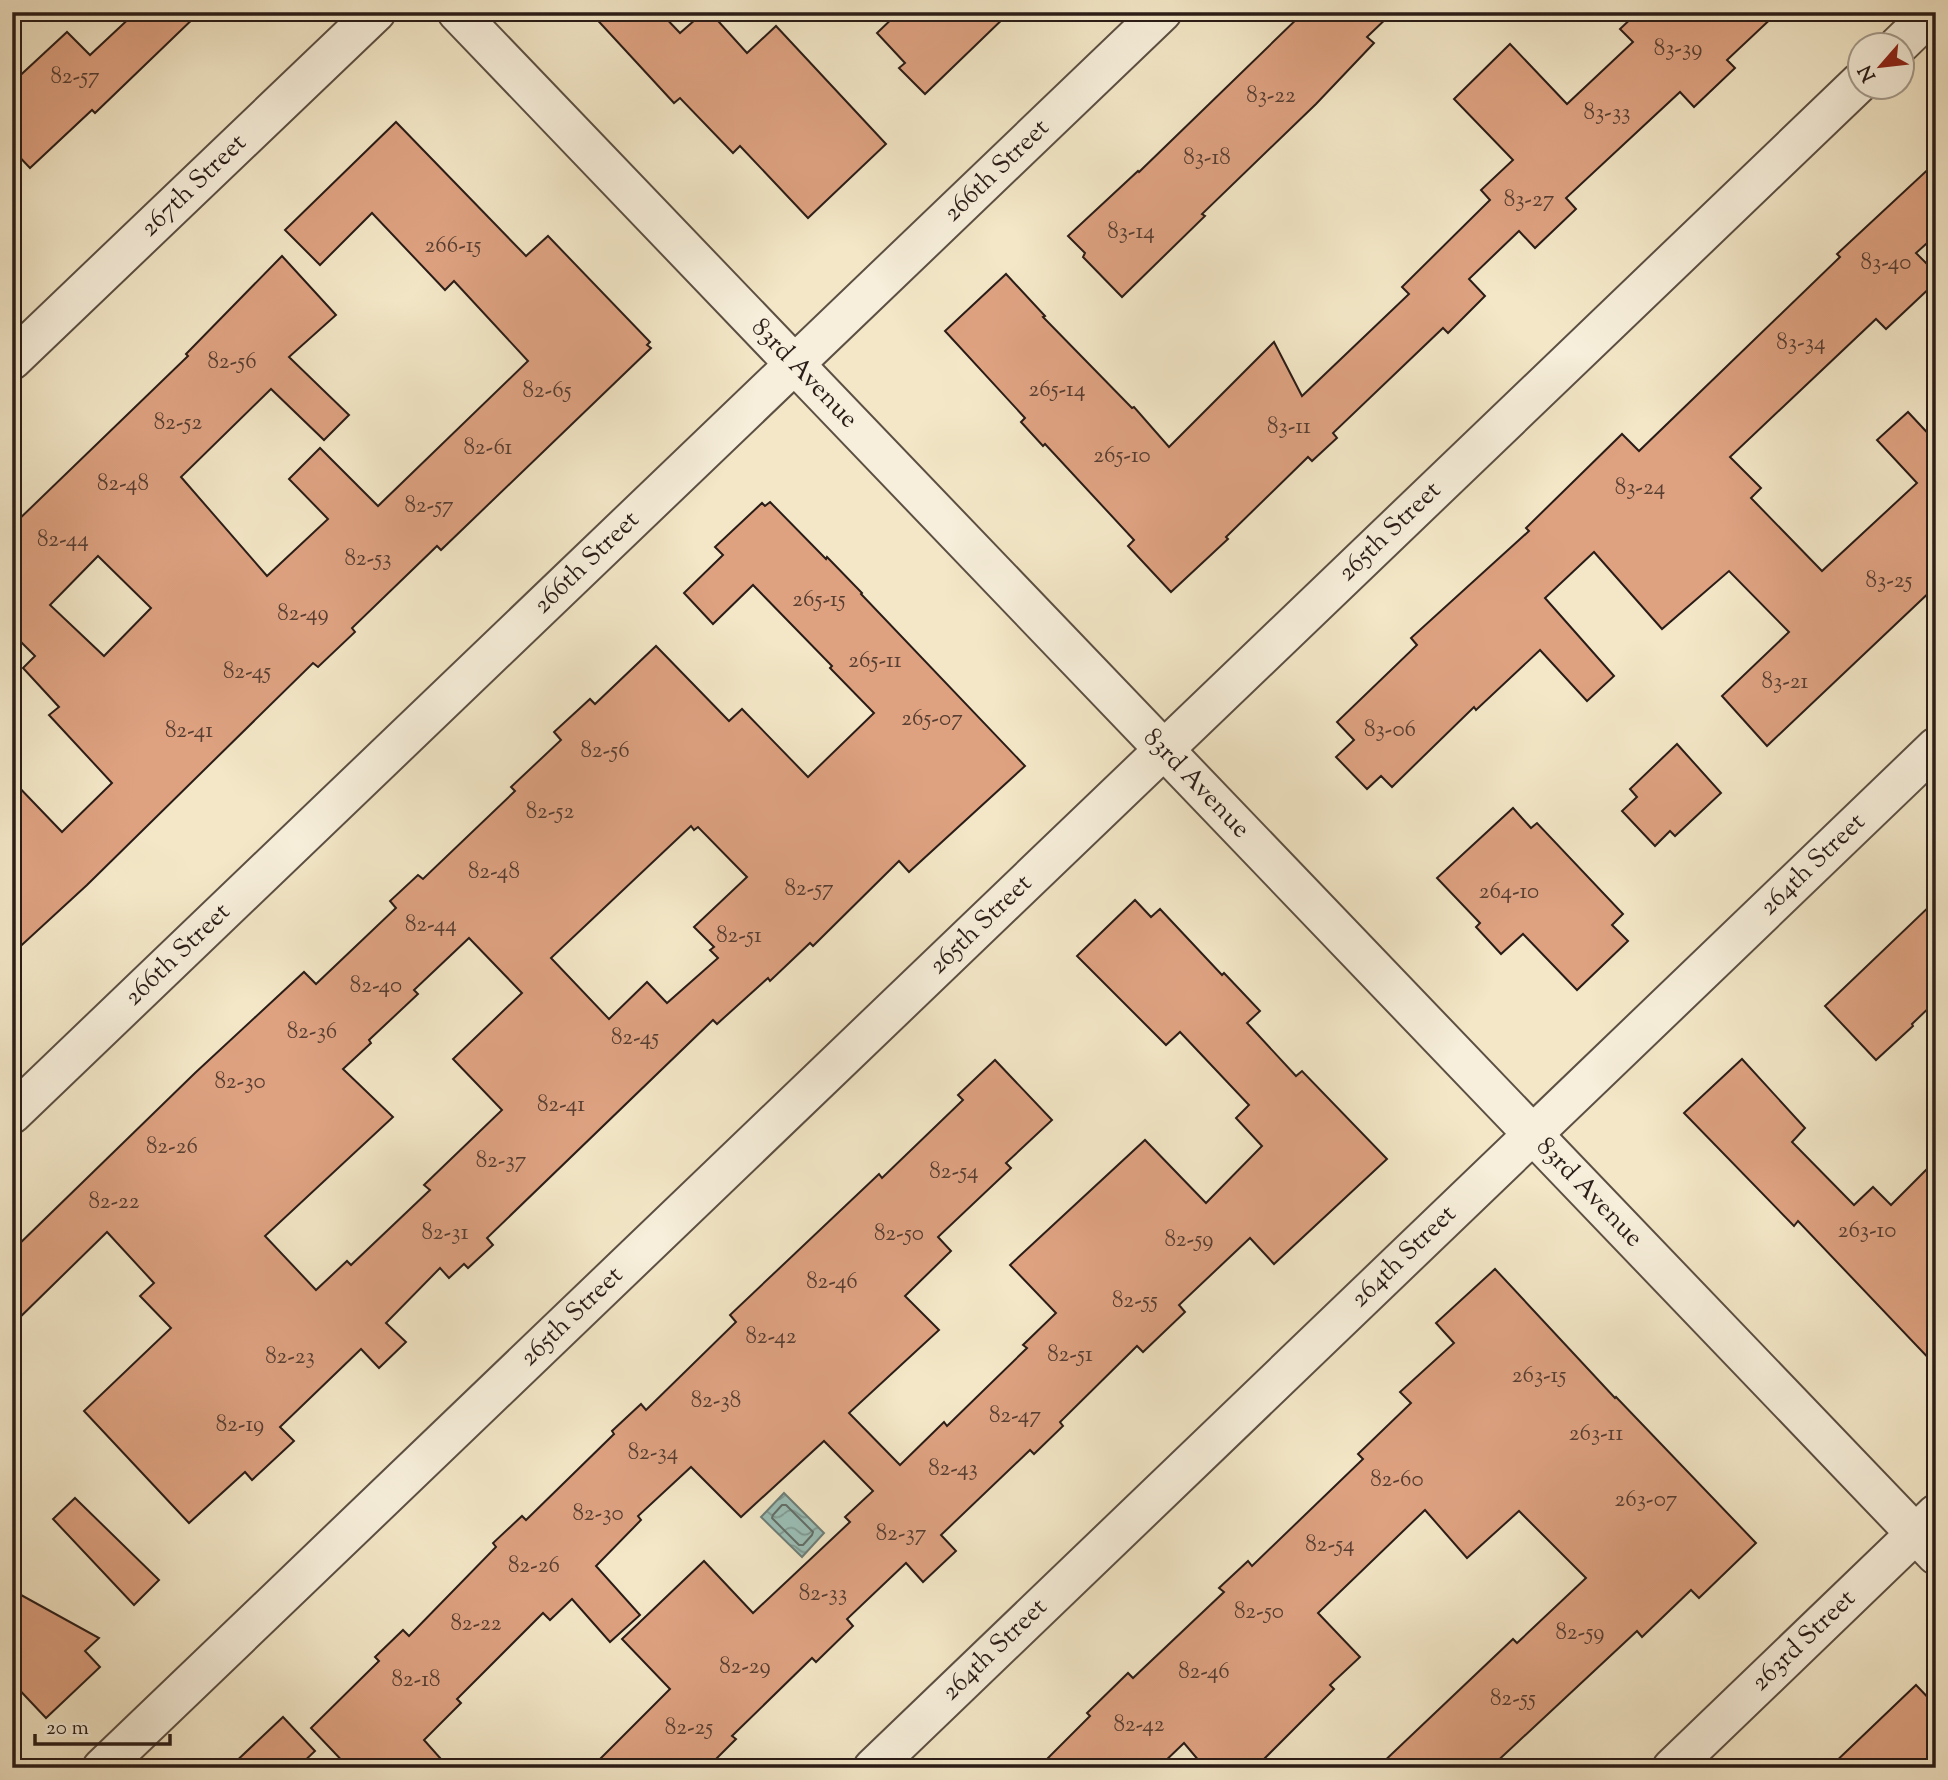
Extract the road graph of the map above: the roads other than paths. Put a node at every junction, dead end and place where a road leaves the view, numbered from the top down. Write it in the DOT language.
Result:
graph roads {
  1 [pos="376,12"];
  2 [pos="457,12"];
  3 [pos="1162,12"];
  4 [pos="1933,12"];
  5 [pos="1912,32"];
  6 [pos="1846,95"];
  7 [pos="12,360"];
  8 [pos="794,364"];
  9 [pos="1936,747"];
  10 [pos="1164,750"];
  11 [pos="12,1114"];
  12 [pos="1532,1134"];
  13 [pos="1929,1534"];
  14 [pos="102,1768"];
  15 [pos="873,1768"];
  16 [pos="1672,1768"];
  1 -- 7 [label="street, 267th Street"];
  2 -- 8 [label="street, 83rd Avenue"];
  3 -- 8 [label="street, 266th Street"];
  4 -- 5 [label="street"];
  6 -- 10 [label="street, 265th Street"];
  8 -- 10 [label="street, 83rd Avenue"];
  8 -- 11 [label="street, 266th Street"];
  9 -- 12 [label="street, 264th Street"];
  10 -- 12 [label="street, 83rd Avenue"];
  10 -- 14 [label="street, 265th Street"];
  12 -- 13 [label="street, 83rd Avenue"];
  12 -- 15 [label="street, 264th Street"];
  13 -- 16 [label="street, 263rd Street"];
}
